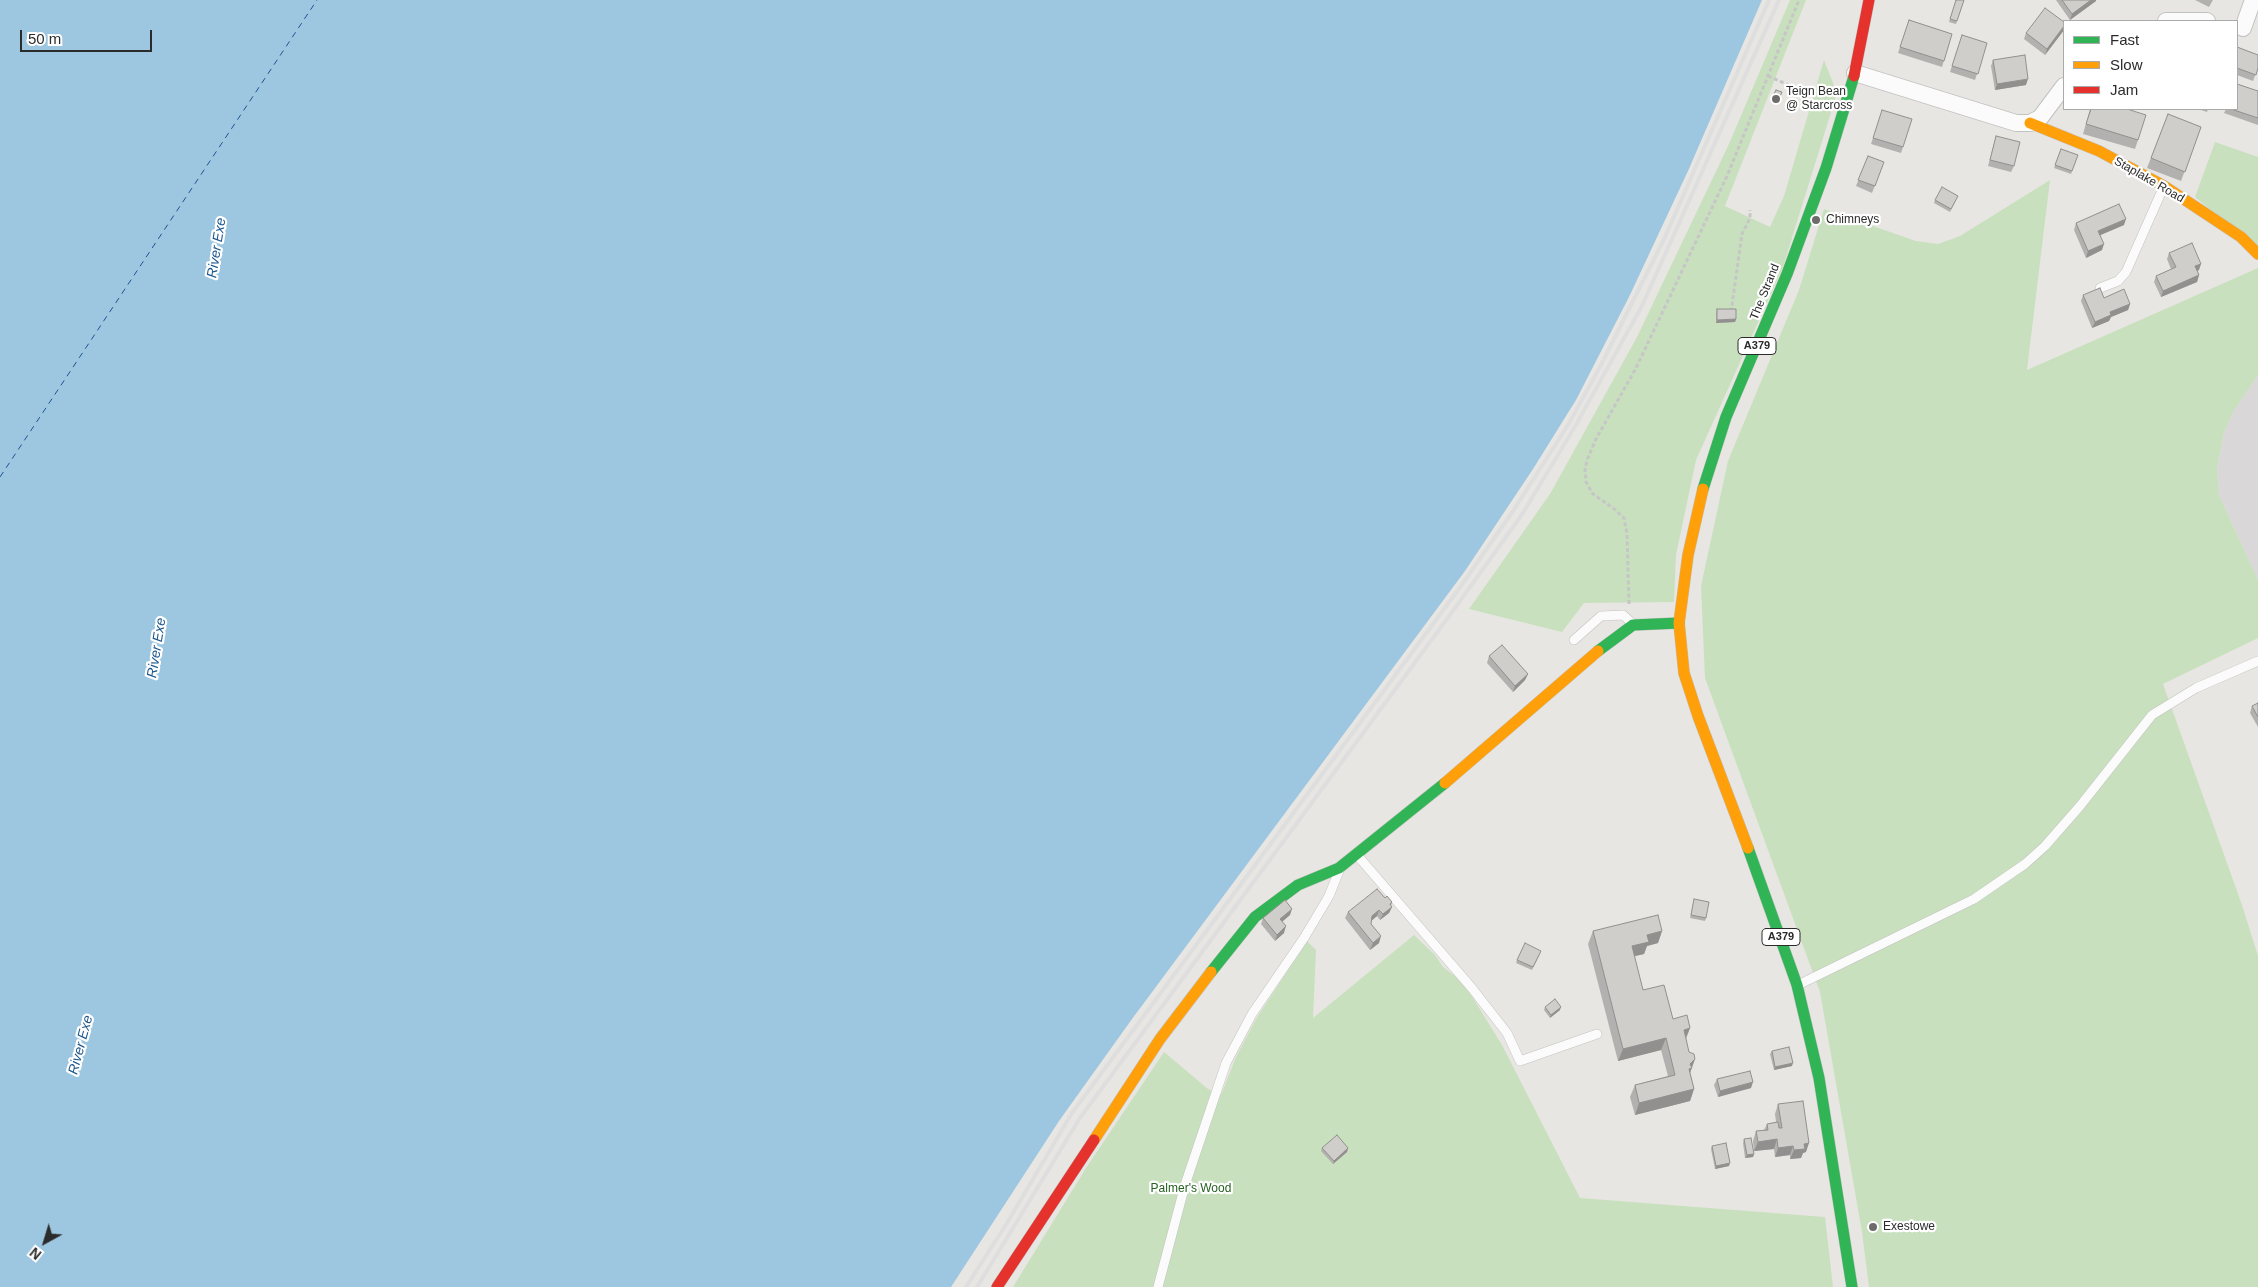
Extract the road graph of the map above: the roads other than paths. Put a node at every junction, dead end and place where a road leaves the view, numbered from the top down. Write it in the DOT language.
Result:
graph roads {
  1 [pos="1868,0"];
  2 [pos="2253,0"];
  3 [pos="2246,29"];
  4 [pos="1855,73"];
  5 [pos="2063,88"];
  6 [pos="2030,123"];
  7 [pos="2164,186"];
  8 [pos="2258,254"];
  9 [pos="2100,288"];
  10 [pos="1679,622"];
  11 [pos="1633,625"];
  12 [pos="1574,640"];
  13 [pos="2258,661"];
  14 [pos="1357,854"];
  15 [pos="1339,868"];
  16 [pos="1797,985"];
  17 [pos="1597,1034"];
  18 [pos="997,1287"];
  19 [pos="1158,1287"];
  20 [pos="1852,1287"];
  1 -- 4 [label="main road, The Strand / A379"];
  2 -- 3 [label="street"];
  4 -- 6 [label="street, Staplake Road"];
  4 -- 10 [label="main road, The Strand / A379"];
  5 -- 6 [label="street"];
  6 -- 7 [label="main road, Staplake Road"];
  7 -- 8 [label="main road, Staplake Road"];
  7 -- 9 [label="lane"];
  10 -- 11 [label="main road"];
  10 -- 16 [label="main road, A379"];
  11 -- 12 [label="lane"];
  11 -- 14 [label="main road"];
  13 -- 16 [label="lane"];
  14 -- 15 [label="main road"];
  14 -- 17 [label="lane"];
  15 -- 18 [label="main road"];
  15 -- 19 [label="lane"];
  16 -- 20 [label="main road, A379"];
}
